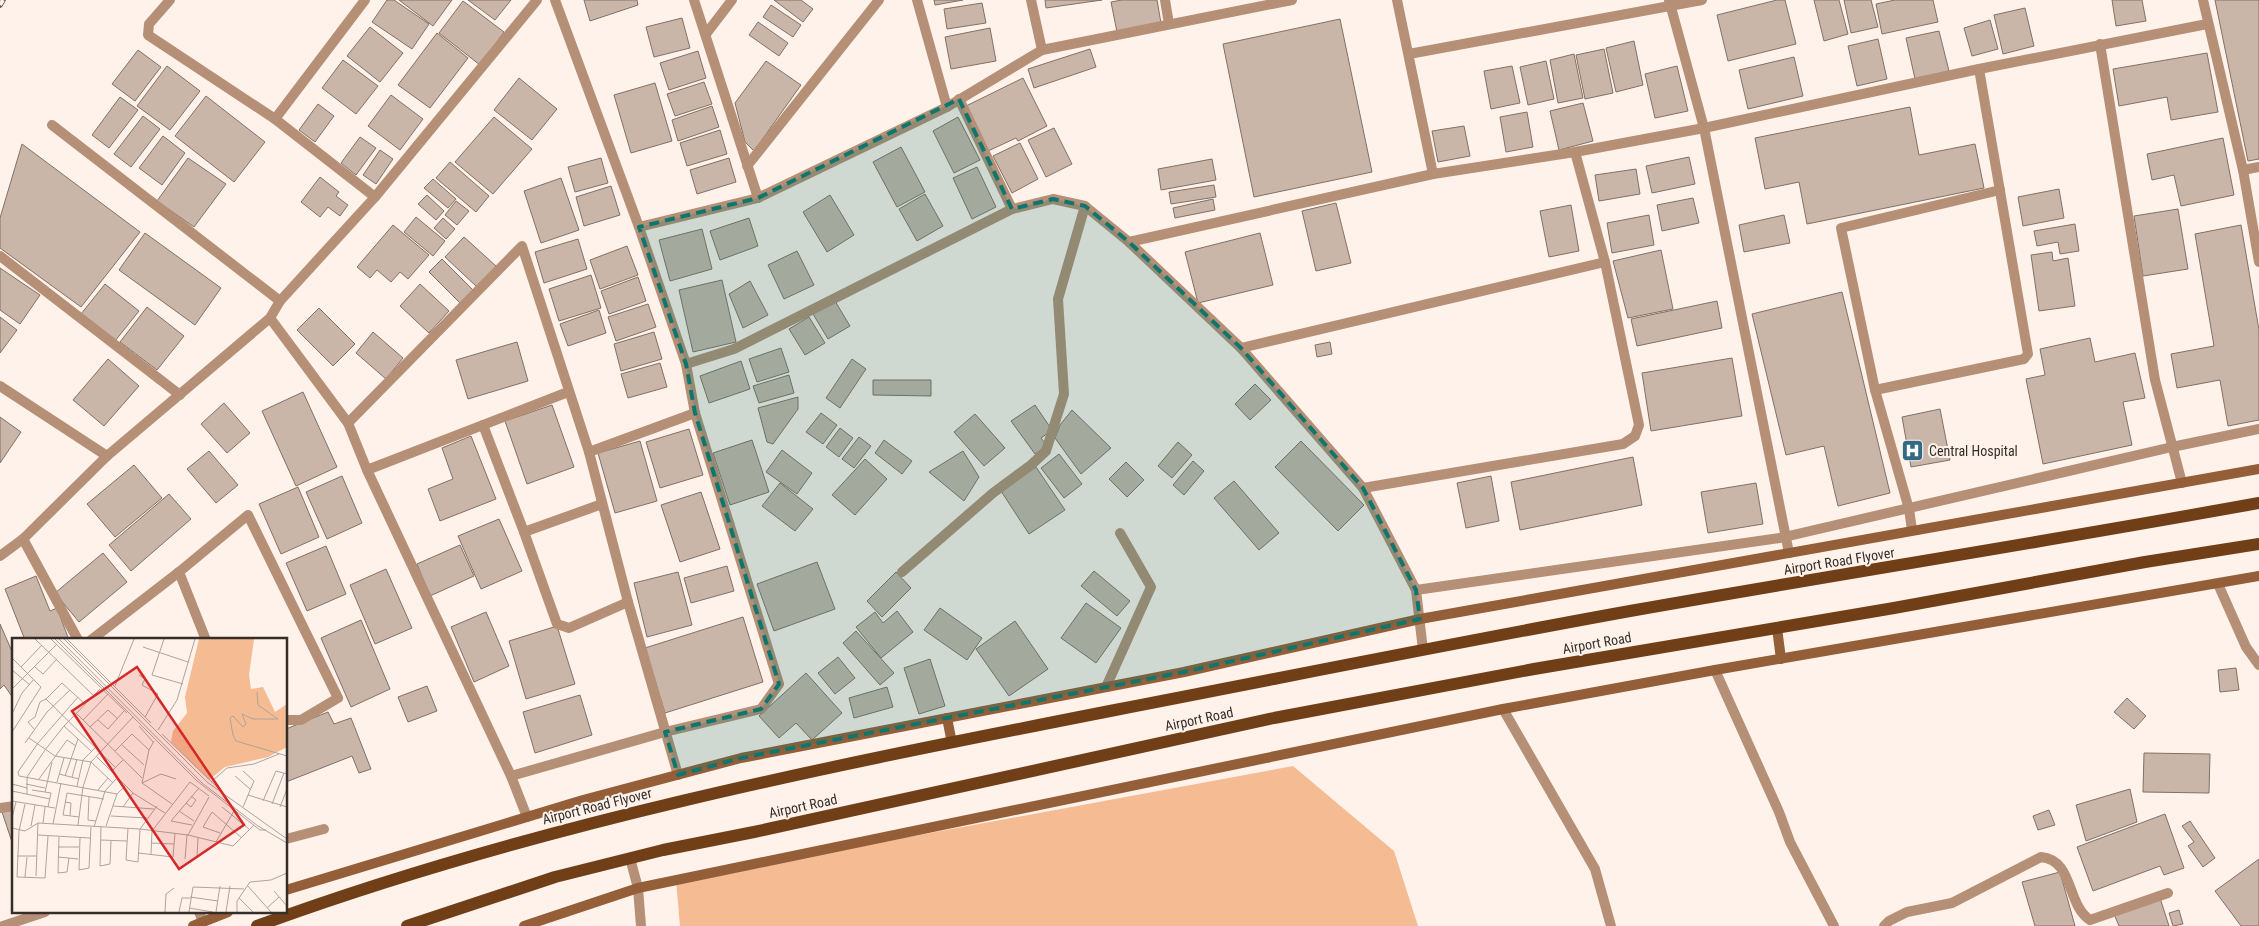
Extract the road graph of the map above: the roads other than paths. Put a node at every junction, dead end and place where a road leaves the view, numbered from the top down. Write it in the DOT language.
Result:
graph roads {
  1 [pos="170,0"];
  2 [pos="365,0"];
  3 [pos="537,0"];
  4 [pos="555,0"];
  5 [pos="694,0"];
  6 [pos="732,0"];
  7 [pos="878,0"];
  8 [pos="917,0"];
  9 [pos="1031,0"];
  10 [pos="1164,0"];
  11 [pos="1292,0"];
  12 [pos="1397,0"];
  13 [pos="1702,0"];
  14 [pos="2203,0"];
  15 [pos="1670,4"];
  16 [pos="1168,24"];
  17 [pos="2207,24"];
  18 [pos="706,34"];
  19 [pos="2100,44"];
  20 [pos="1042,50"];
  21 [pos="1409,54"];
  22 [pos="1979,68"];
  23 [pos="959,99"];
  24 [pos="947,107"];
  25 [pos="275,119"];
  26 [pos="52,125"];
  27 [pos="1704,128"];
  28 [pos="1575,152"];
  29 [pos="747,166"];
  30 [pos="2259,167"];
  31 [pos="2243,170"];
  32 [pos="1433,174"];
  33 [pos="2000,190"];
  34 [pos="375,197"];
  35 [pos="758,198"];
  36 [pos="1085,206"];
  37 [pos="1012,209"];
  38 [pos="639,227"];
  39 [pos="1129,242"];
  40 [pos="0,256"];
  41 [pos="1604,262"];
  42 [pos="2259,262"];
  43 [pos="280,300"];
  44 [pos="270,318"];
  45 [pos="1241,348"];
  46 [pos="686,364"];
  47 [pos="0,386"];
  48 [pos="1875,390"];
  49 [pos="568,392"];
  50 [pos="180,395"];
  51 [pos="695,413"];
  52 [pos="348,423"];
  53 [pos="483,425"];
  54 [pos="2259,429"];
  55 [pos="2172,447"];
  56 [pos="589,452"];
  57 [pos="107,456"];
  58 [pos="2259,469"];
  59 [pos="367,470"];
  60 [pos="2182,483"];
  61 [pos="1363,488"];
  62 [pos="2259,503"];
  63 [pos="602,504"];
  64 [pos="1909,509"];
  65 [pos="1912,530"];
  66 [pos="524,532"];
  67 [pos="1120,533"];
  68 [pos="1786,537"];
  69 [pos="22,539"];
  70 [pos="2259,544"];
  71 [pos="1788,553"];
  72 [pos="0,556"];
  73 [pos="179,572"];
  74 [pos="902,572"];
  75 [pos="2259,576"];
  76 [pos="2218,584"];
  77 [pos="1416,590"];
  78 [pos="628,602"];
  79 [pos="1420,619"];
  80 [pos="1777,628"];
  81 [pos="77,638"];
  82 [pos="94,638"];
  83 [pos="205,638"];
  84 [pos="1424,650"];
  85 [pos="1781,658"];
  86 [pos="2259,665"];
  87 [pos="1715,670"];
  88 [pos="1106,687"];
  89 [pos="1503,709"];
  90 [pos="947,718"];
  91 [pos="288,720"];
  92 [pos="665,732"];
  93 [pos="952,743"];
  94 [pos="678,775"];
  95 [pos="511,776"];
  96 [pos="527,817"];
  97 [pos="324,829"];
  98 [pos="288,838"];
  99 [pos="630,858"];
  100 [pos="638,888"];
  101 [pos="288,889"];
  102 [pos="2168,893"];
  103 [pos="39,914"];
  104 [pos="217,914"];
  105 [pos="201,917"];
  106 [pos="2,926"];
  107 [pos="192,926"];
  108 [pos="257,926"];
  109 [pos="407,926"];
  110 [pos="524,926"];
  111 [pos="640,926"];
  112 [pos="1612,926"];
  113 [pos="1834,926"];
  114 [pos="1884,926"];
  1 -- 25 [label="street"];
  2 -- 25 [label="street"];
  3 -- 34 [label="street"];
  4 -- 38 [label="street"];
  5 -- 18 [label="street"];
  6 -- 18 [label="street"];
  7 -- 29 [label="street"];
  8 -- 24 [label="street"];
  9 -- 20 [label="street"];
  10 -- 16 [label="street"];
  11 -- 16 [label="street"];
  12 -- 21 [label="street"];
  13 -- 15 [label="street"];
  14 -- 17 [label="street"];
  15 -- 21 [label="street"];
  15 -- 27 [label="street"];
  16 -- 20 [label="street"];
  17 -- 19 [label="street"];
  17 -- 31 [label="street"];
  18 -- 29 [label="street"];
  19 -- 22 [label="street"];
  19 -- 55 [label="street"];
  20 -- 23 [label="street"];
  21 -- 32 [label="street"];
  22 -- 27 [label="street"];
  22 -- 33 [label="street"];
  23 -- 24 [label="street"];
  23 -- 37 [label="street"];
  24 -- 35 [label="street"];
  25 -- 34 [label="street"];
  26 -- 43 [label="street"];
  27 -- 28 [label="street"];
  27 -- 68 [label="street"];
  28 -- 32 [label="street"];
  28 -- 41 [label="street"];
  29 -- 35 [label="street"];
  30 -- 31 [label="street"];
  31 -- 42 [label="street"];
  32 -- 39 [label="street"];
  33 -- 48 [label="street"];
  33 -- 48 [label="street"];
  34 -- 43 [label="street"];
  35 -- 38 [label="street"];
  36 -- 37 [label="street"];
  36 -- 39 [label="street"];
  36 -- 74 [label="street"];
  37 -- 46 [label="street"];
  38 -- 46 [label="street"];
  39 -- 45 [label="street"];
  40 -- 50 [label="street"];
  41 -- 45 [label="street"];
  41 -- 61 [label="street"];
  43 -- 44 [label="street"];
  44 -- 50 [label="street"];
  44 -- 52 [label="street"];
  45 -- 61 [label="street"];
  46 -- 51 [label="street"];
  47 -- 57 [label="street"];
  48 -- 64 [label="street"];
  49 -- 52 [label="street"];
  49 -- 53 [label="street"];
  49 -- 56 [label="street"];
  50 -- 57 [label="street"];
  51 -- 56 [label="street"];
  51 -- 92 [label="street"];
  52 -- 59 [label="street"];
  53 -- 59 [label="street"];
  53 -- 66 [label="street"];
  54 -- 55 [label="street"];
  55 -- 60 [label="street"];
  55 -- 64 [label="street"];
  56 -- 63 [label="street"];
  57 -- 69 [label="street"];
  58 -- 60 [label="street"];
  59 -- 95 [label="street"];
  60 -- 65 [label="street"];
  61 -- 77 [label="street"];
  62 -- 84 [label="main road, Airport Road Flyover"];
  63 -- 66 [label="street"];
  63 -- 78 [label="street"];
  64 -- 65 [label="street"];
  64 -- 68 [label="street"];
  65 -- 71 [label="street"];
  66 -- 78 [label="street"];
  67 -- 88 [label="street"];
  68 -- 71 [label="street"];
  68 -- 77 [label="street"];
  69 -- 72 [label="street"];
  69 -- 81 [label="street"];
  70 -- 80 [label="main road"];
  71 -- 79 [label="street"];
  73 -- 82 [label="street"];
  73 -- 83 [label="street"];
  73 -- 91 [label="street"];
  75 -- 76 [label="street"];
  76 -- 85 [label="street"];
  76 -- 86 [label="street"];
  77 -- 79 [label="street"];
  78 -- 92 [label="street"];
  79 -- 84 [label="street"];
  79 -- 88 [label="street"];
  80 -- 85 [label="street"];
  80 -- 99 [label="main road, Airport Road"];
  84 -- 93 [label="main road, Airport Road Flyover"];
  85 -- 87 [label="street"];
  87 -- 89 [label="street"];
  87 -- 113 [label="street"];
  88 -- 90 [label="street"];
  89 -- 100 [label="street"];
  89 -- 112 [label="street"];
  90 -- 93 [label="street"];
  90 -- 94 [label="street"];
  92 -- 94 [label="street"];
  92 -- 95 [label="street"];
  93 -- 108 [label="main road, Airport Road Flyover"];
  94 -- 96 [label="street"];
  95 -- 96 [label="street"];
  96 -- 101 [label="street"];
  97 -- 98 [label="street"];
  99 -- 100 [label="street"];
  99 -- 109 [label="main road"];
  100 -- 110 [label="street"];
  100 -- 111 [label="street"];
  102 -- 114 [label="street"];
  103 -- 106 [label="street"];
  104 -- 105 [label="street"];
  105 -- 107 [label="street"];
}
